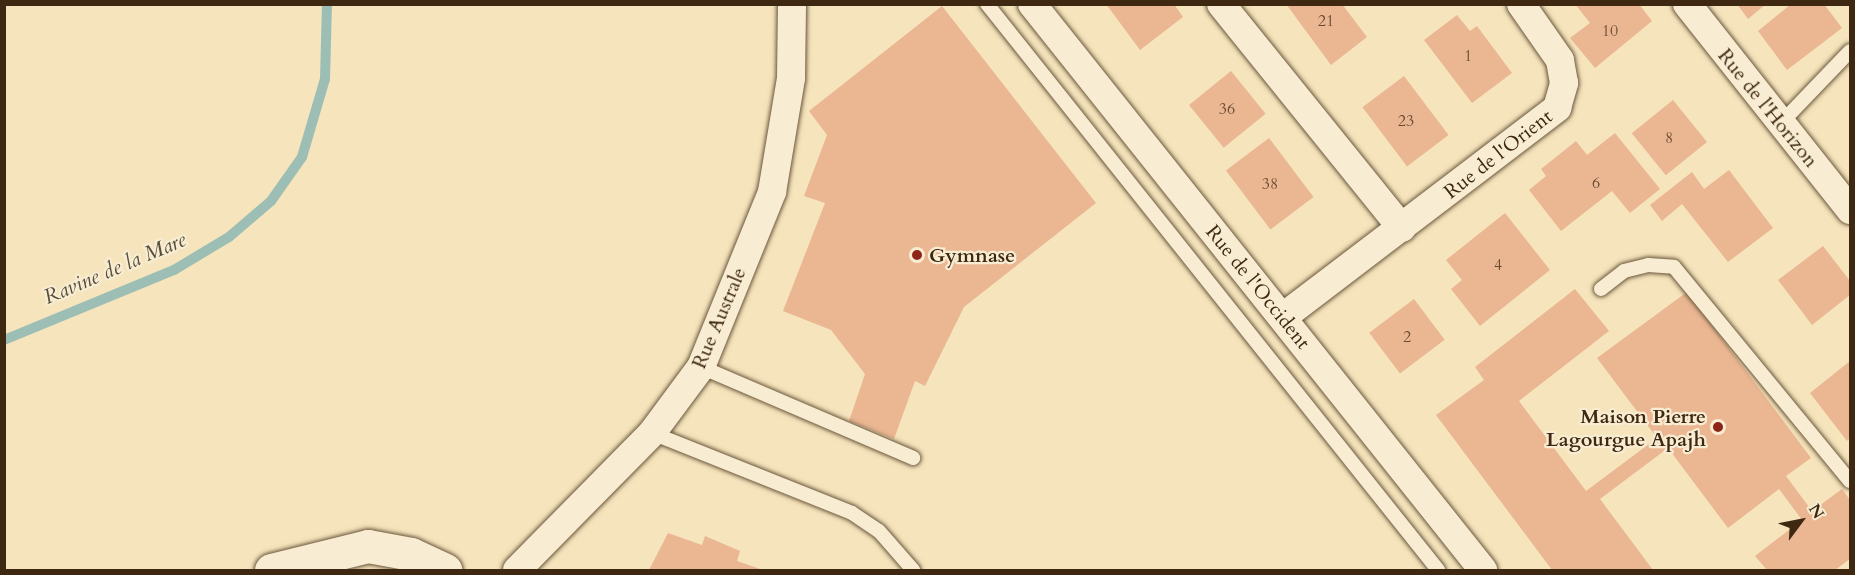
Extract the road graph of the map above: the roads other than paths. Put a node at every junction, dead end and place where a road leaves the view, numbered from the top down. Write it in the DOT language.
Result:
graph roads {
  1 [pos="792,4"];
  2 [pos="987,4"];
  3 [pos="1032,4"];
  4 [pos="1221,4"];
  5 [pos="1521,4"];
  6 [pos="1687,4"];
  7 [pos="1851,51"];
  8 [pos="1780,124"];
  9 [pos="1851,210"];
  10 [pos="1402,228"];
  11 [pos="1601,289"];
  12 [pos="1282,318"];
  13 [pos="700,368"];
  14 [pos="652,433"];
  15 [pos="913,458"];
  16 [pos="1851,481"];
  17 [pos="271,570"];
  18 [pos="446,570"];
  19 [pos="517,570"];
  20 [pos="913,570"];
  21 [pos="1438,570"];
  22 [pos="1483,570"];
  1 -- 13 [label="street, Rue Australe"];
  2 -- 21 [label="lane, Rue de l'Occident"];
  3 -- 12 [label="street, Rue de l'Occident"];
  4 -- 10 [label="street"];
  5 -- 10 [label="street, Rue de l'Orient"];
  6 -- 8 [label="street, Rue de l'Horizon"];
  7 -- 8 [label="lane"];
  8 -- 9 [label="street, Rue de l'Horizon"];
  10 -- 12 [label="street, Rue de l'Orient"];
  11 -- 16 [label="lane"];
  12 -- 22 [label="street, Rue de l'Occident"];
  13 -- 14 [label="street, Rue Australe"];
  13 -- 15 [label="lane"];
  14 -- 19 [label="street, Rue Australe"];
  14 -- 20 [label="lane"];
  17 -- 18 [label="street"];
}
